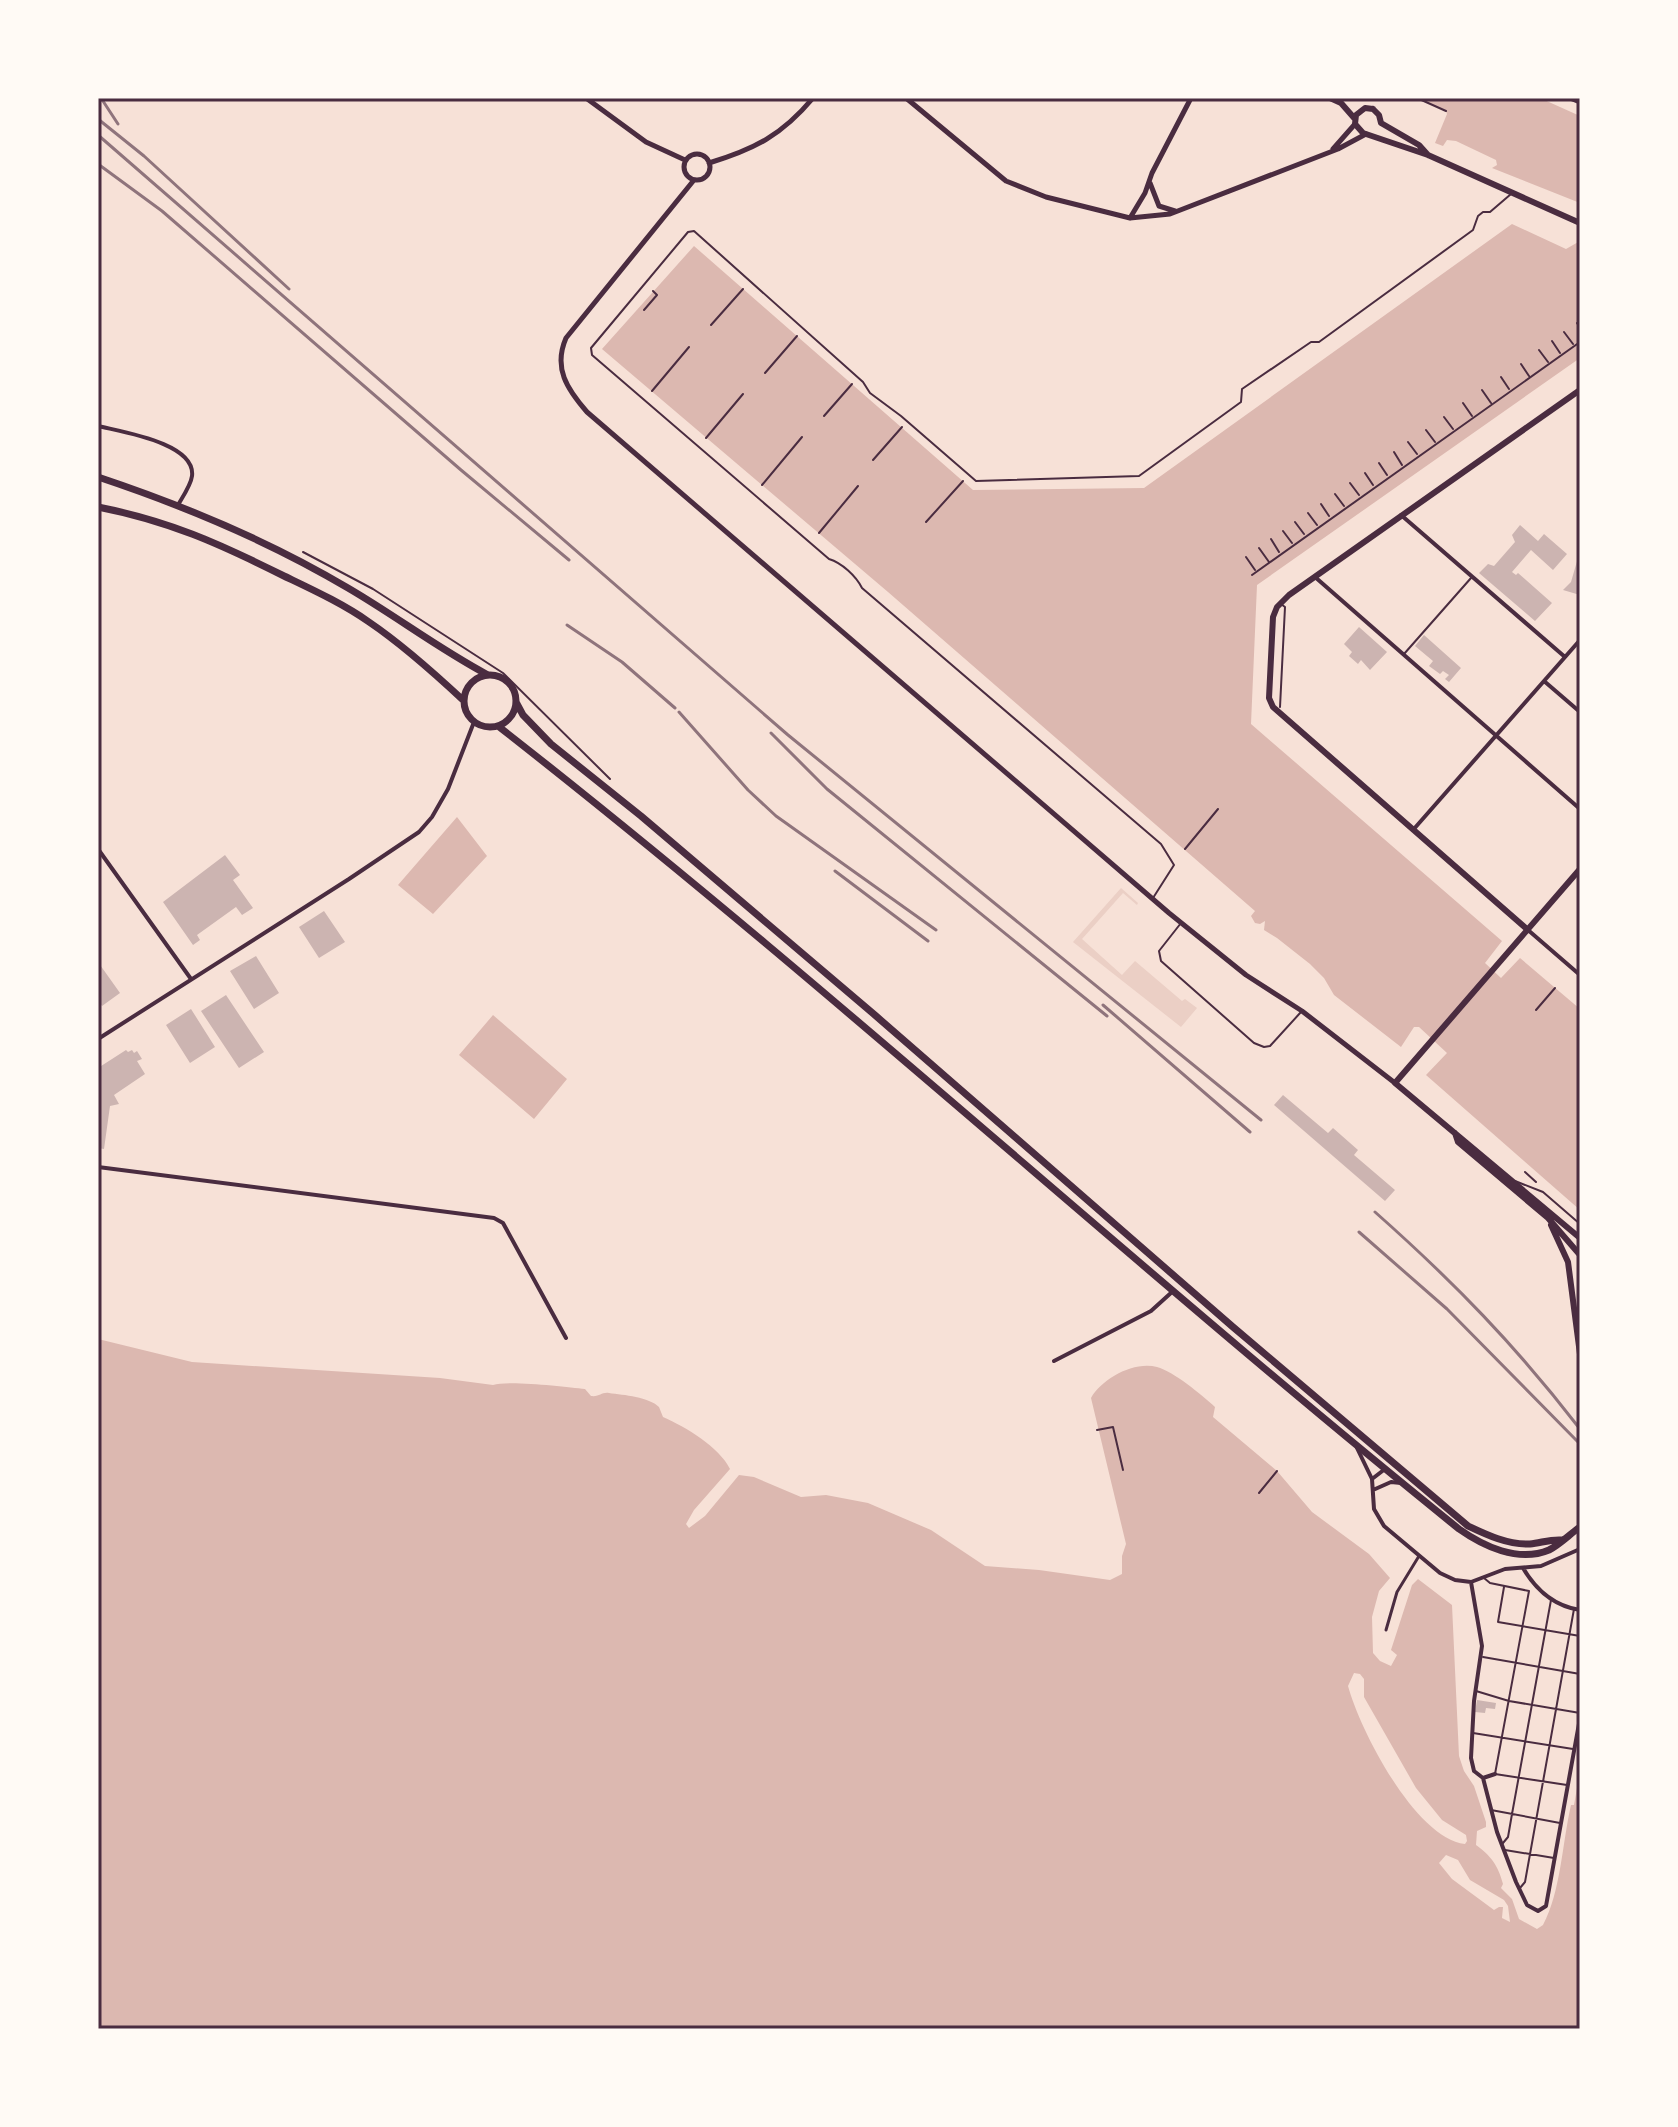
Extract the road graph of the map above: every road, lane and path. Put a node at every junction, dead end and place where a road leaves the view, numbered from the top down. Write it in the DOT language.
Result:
graph roads {
  1 [pos="586,98"];
  2 [pos="813,98"];
  3 [pos="906,98"];
  4 [pos="1191,98"];
  5 [pos="1334,98"];
  6 [pos="1378,98"];
  7 [pos="1417,98"];
  8 [pos="1570,98"];
  9 [pos="1580,102"];
  10 [pos="1373,109"];
  11 [pos="1446,111"];
  12 [pos="1355,122"];
  13 [pos="1381,123"];
  14 [pos="1368,134"];
  15 [pos="1333,149"];
  16 [pos="1428,155"];
  17 [pos="685,160"];
  18 [pos="709,163"];
  19 [pos="694,180"];
  20 [pos="1150,182"];
  21 [pos="1512,193"];
  22 [pos="1177,211"];
  23 [pos="1130,218"];
  24 [pos="1580,223"];
  25 [pos="743,289"];
  26 [pos="653,291"];
  27 [pos="644,310"];
  28 [pos="1577,323"];
  29 [pos="711,325"];
  30 [pos="1580,328"];
  31 [pos="1564,332"];
  32 [pos="797,336"];
  33 [pos="1552,341"];
  34 [pos="1580,342"];
  35 [pos="1574,346"];
  36 [pos="689,347"];
  37 [pos="1539,350"];
  38 [pos="1561,355"];
  39 [pos="1549,363"];
  40 [pos="1521,364"];
  41 [pos="765,373"];
  42 [pos="1501,377"];
  43 [pos="1530,377"];
  44 [pos="852,384"];
  45 [pos="1482,390"];
  46 [pos="1580,390"];
  47 [pos="652,391"];
  48 [pos="1510,391"];
  49 [pos="743,394"];
  50 [pos="1463,403"];
  51 [pos="1492,404"];
  52 [pos="824,416"];
  53 [pos="1444,417"];
  54 [pos="1473,417"];
  55 [pos="98,426"];
  56 [pos="902,427"];
  57 [pos="1426,430"];
  58 [pos="1454,430"];
  59 [pos="802,437"];
  60 [pos="706,438"];
  61 [pos="1408,442"];
  62 [pos="1436,443"];
  63 [pos="1394,452"];
  64 [pos="1418,456"];
  65 [pos="873,460"];
  66 [pos="1379,463"];
  67 [pos="1403,466"];
  68 [pos="1365,473"];
  69 [pos="98,477"];
  70 [pos="1388,477"];
  71 [pos="963,481"];
  72 [pos="1350,483"];
  73 [pos="762,485"];
  74 [pos="858,486"];
  75 [pos="1374,487"];
  76 [pos="1335,494"];
  77 [pos="1360,497"];
  78 [pos="1321,504"];
  79 [pos="178,505"];
  80 [pos="98,507"];
  81 [pos="1345,507"];
  82 [pos="1308,513"];
  83 [pos="1401,515"];
  84 [pos="1330,518"];
  85 [pos="926,522"];
  86 [pos="1295,522"];
  87 [pos="1318,527"];
  88 [pos="1283,531"];
  89 [pos="819,533"];
  90 [pos="1305,536"];
  91 [pos="1271,539"];
  92 [pos="1293,545"];
  93 [pos="1259,548"];
  94 [pos="1281,554"];
  95 [pos="1246,557"];
  96 [pos="1269,562"];
  97 [pos="1256,572"];
  98 [pos="1252,575"];
  99 [pos="1315,577"];
  100 [pos="1472,577"];
  101 [pos="1280,603"];
  102 [pos="1580,640"];
  103 [pos="1404,655"];
  104 [pos="1565,657"];
  105 [pos="488,675"];
  106 [pos="1544,681"];
  107 [pos="463,700"];
  108 [pos="516,702"];
  109 [pos="1277,712"];
  110 [pos="1580,712"];
  111 [pos="474,722"];
  112 [pos="498,726"];
  113 [pos="1496,735"];
  114 [pos="1218,809"];
  115 [pos="1580,809"];
  116 [pos="1413,830"];
  117 [pos="98,849"];
  118 [pos="1185,849"];
  119 [pos="1580,869"];
  120 [pos="1152,899"];
  121 [pos="1181,922"];
  122 [pos="1528,930"];
  123 [pos="1580,975"];
  124 [pos="191,979"];
  125 [pos="1555,988"];
  126 [pos="1536,1010"];
  127 [pos="1302,1011"];
  128 [pos="98,1039"];
  129 [pos="1395,1083"];
  130 [pos="1454,1131"];
  131 [pos="98,1167"];
  132 [pos="1513,1181"];
  133 [pos="1548,1218"];
  134 [pos="1580,1224"];
  135 [pos="1572,1232"];
  136 [pos="1580,1238"];
  137 [pos="1580,1245"];
  138 [pos="1580,1255"];
  139 [pos="1182,1281"];
  140 [pos="1172,1291"];
  141 [pos="566,1338"];
  142 [pos="1580,1354"];
  143 [pos="1054,1361"];
  144 [pos="1097,1430"];
  145 [pos="1355,1443"];
  146 [pos="1392,1461"];
  147 [pos="1386,1468"];
  148 [pos="1123,1470"];
  149 [pos="1277,1471"];
  150 [pos="1372,1479"];
  151 [pos="1402,1483"];
  152 [pos="1380,1485"];
  153 [pos="1373,1490"];
  154 [pos="1259,1493"];
  155 [pos="1580,1527"];
  156 [pos="1562,1540"];
  157 [pos="1580,1549"];
  158 [pos="1419,1556"];
  159 [pos="1523,1568"];
  160 [pos="1484,1577"];
  161 [pos="1471,1582"];
  162 [pos="1504,1586"];
  163 [pos="1551,1600"];
  164 [pos="1577,1609"];
  165 [pos="1522,1626"];
  166 [pos="1386,1630"];
  167 [pos="1546,1630"];
  168 [pos="1569,1634"];
  169 [pos="1580,1636"];
  170 [pos="1482,1656"];
  171 [pos="1516,1662"];
  172 [pos="1540,1667"];
  173 [pos="1563,1671"];
  174 [pos="1580,1674"];
  175 [pos="1476,1691"];
  176 [pos="1509,1701"];
  177 [pos="1532,1705"];
  178 [pos="1556,1709"];
  179 [pos="1580,1716"];
  180 [pos="1472,1733"];
  181 [pos="1502,1737"];
  182 [pos="1526,1741"];
  183 [pos="1549,1745"];
  184 [pos="1574,1749"];
  185 [pos="1495,1774"];
  186 [pos="1483,1778"];
  187 [pos="1519,1778"];
  188 [pos="1543,1781"];
  189 [pos="1568,1785"];
  190 [pos="1490,1810"];
  191 [pos="1512,1814"];
  192 [pos="1537,1818"];
  193 [pos="1561,1823"];
  194 [pos="1504,1847"];
  195 [pos="1530,1853"];
  196 [pos="1555,1859"];
  197 [pos="1520,1889"];
  1 -- 17 [label="street"];
  2 -- 18 [label="street"];
  3 -- 23 [label="street"];
  4 -- 20 [label="street"];
  5 -- 12 [label="main road"];
  6 -- 10 [label="main road"];
  7 -- 11 [label="path"];
  8 -- 9 [label="street"];
  10 -- 12 [label="main road"];
  10 -- 13 [label="main road"];
  12 -- 14 [label="main road"];
  12 -- 15 [label="street"];
  13 -- 14 [label="main road"];
  13 -- 16 [label="main road"];
  14 -- 15 [label="street"];
  14 -- 16 [label="main road"];
  15 -- 22 [label="street"];
  16 -- 21 [label="main road"];
  17 -- 18 [label="street"];
  17 -- 19 [label="street"];
  18 -- 19 [label="street"];
  19 -- 120 [label="street"];
  20 -- 22 [label="street"];
  20 -- 23 [label="street"];
  21 -- 24 [label="main road"];
  21 -- 120 [label="lane"];
  22 -- 23 [label="street"];
  25 -- 29 [label="path"];
  26 -- 27 [label="path"];
  28 -- 30 [label="path"];
  31 -- 35 [label="path"];
  32 -- 41 [label="path"];
  33 -- 38 [label="path"];
  34 -- 35 [label="path"];
  35 -- 38 [label="path"];
  36 -- 47 [label="path"];
  37 -- 39 [label="path"];
  38 -- 39 [label="path"];
  39 -- 43 [label="path"];
  40 -- 43 [label="path"];
  42 -- 48 [label="path"];
  43 -- 48 [label="path"];
  44 -- 52 [label="path"];
  45 -- 51 [label="path"];
  46 -- 83 [label="main road"];
  48 -- 51 [label="path"];
  49 -- 60 [label="path"];
  50 -- 54 [label="path"];
  51 -- 54 [label="path"];
  53 -- 58 [label="path"];
  54 -- 58 [label="path"];
  55 -- 79 [label="street"];
  56 -- 65 [label="path"];
  57 -- 62 [label="path"];
  58 -- 62 [label="path"];
  59 -- 73 [label="path"];
  61 -- 64 [label="path"];
  62 -- 64 [label="path"];
  63 -- 67 [label="path"];
  64 -- 67 [label="path"];
  66 -- 70 [label="path"];
  67 -- 70 [label="path"];
  68 -- 75 [label="path"];
  69 -- 79 [label="main road"];
  70 -- 75 [label="path"];
  71 -- 85 [label="path"];
  72 -- 77 [label="path"];
  74 -- 89 [label="path"];
  75 -- 77 [label="path"];
  76 -- 81 [label="path"];
  77 -- 81 [label="path"];
  78 -- 84 [label="path"];
  79 -- 105 [label="main road"];
  80 -- 107 [label="main road"];
  81 -- 84 [label="path"];
  82 -- 87 [label="path"];
  83 -- 99 [label="main road"];
  83 -- 100 [label="street"];
  84 -- 87 [label="path"];
  86 -- 90 [label="path"];
  87 -- 90 [label="path"];
  88 -- 92 [label="path"];
  90 -- 92 [label="path"];
  91 -- 94 [label="path"];
  92 -- 94 [label="path"];
  93 -- 96 [label="path"];
  94 -- 96 [label="path"];
  95 -- 97 [label="path"];
  96 -- 97 [label="path"];
  97 -- 98 [label="path"];
  99 -- 101 [label="main road"];
  99 -- 103 [label="street"];
  100 -- 103 [label="lane"];
  100 -- 104 [label="street"];
  101 -- 109 [label="main road"];
  101 -- 109 [label="lane"];
  102 -- 104 [label="street"];
  103 -- 113 [label="street"];
  104 -- 106 [label="street"];
  105 -- 107 [label="main road"];
  105 -- 108 [label="main road"];
  106 -- 110 [label="street"];
  106 -- 113 [label="street"];
  107 -- 111 [label="main road"];
  108 -- 112 [label="main road"];
  108 -- 139 [label="main road"];
  109 -- 116 [label="main road"];
  111 -- 112 [label="main road"];
  111 -- 124 [label="street"];
  112 -- 140 [label="main road"];
  113 -- 115 [label="street"];
  113 -- 116 [label="street"];
  114 -- 118 [label="path"];
  116 -- 122 [label="main road"];
  117 -- 124 [label="street"];
  119 -- 122 [label="main road"];
  120 -- 121 [label="street"];
  121 -- 127 [label="street"];
  121 -- 127 [label="lane"];
  122 -- 123 [label="street"];
  122 -- 129 [label="main road"];
  124 -- 128 [label="street"];
  125 -- 126 [label="path"];
  127 -- 129 [label="street"];
  129 -- 130 [label="main road"];
  130 -- 132 [label="main road"];
  130 -- 133 [label="main road"];
  131 -- 141 [label="street"];
  132 -- 134 [label="lane"];
  132 -- 135 [label="main road"];
  133 -- 138 [label="main road"];
  133 -- 142 [label="main road"];
  135 -- 136 [label="main road"];
  135 -- 137 [label="main road"];
  139 -- 140 [label="main road"];
  139 -- 146 [label="main road"];
  140 -- 143 [label="street"];
  140 -- 145 [label="main road"];
  144 -- 148 [label="path"];
  145 -- 147 [label="main road"];
  145 -- 150 [label="street"];
  146 -- 147 [label="street"];
  146 -- 156 [label="main road"];
  147 -- 150 [label="street"];
  147 -- 151 [label="main road"];
  147 -- 152 [label="street"];
  149 -- 154 [label="path"];
  150 -- 153 [label="street"];
  151 -- 152 [label="street"];
  151 -- 156 [label="main road"];
  152 -- 153 [label="street"];
  153 -- 158 [label="street"];
  155 -- 156 [label="main road"];
  157 -- 159 [label="street"];
  158 -- 161 [label="street"];
  158 -- 166 [label="street"];
  159 -- 160 [label="street"];
  159 -- 163 [label="street"];
  160 -- 161 [label="street"];
  160 -- 162 [label="lane"];
  161 -- 170 [label="street"];
  162 -- 165 [label="lane"];
  162 -- 165 [label="lane"];
  163 -- 164 [label="street"];
  163 -- 167 [label="lane"];
  164 -- 168 [label="lane"];
  165 -- 167 [label="lane"];
  165 -- 171 [label="lane"];
  167 -- 168 [label="lane"];
  167 -- 172 [label="lane"];
  168 -- 169 [label="lane"];
  168 -- 173 [label="lane"];
  170 -- 171 [label="lane"];
  170 -- 175 [label="street"];
  171 -- 172 [label="lane"];
  171 -- 176 [label="lane"];
  172 -- 173 [label="lane"];
  172 -- 177 [label="lane"];
  173 -- 174 [label="lane"];
  173 -- 178 [label="lane"];
  175 -- 176 [label="lane"];
  175 -- 180 [label="street"];
  176 -- 177 [label="lane"];
  176 -- 181 [label="lane"];
  177 -- 178 [label="lane"];
  177 -- 182 [label="lane"];
  178 -- 179 [label="lane"];
  178 -- 183 [label="lane"];
  179 -- 184 [label="street"];
  180 -- 181 [label="lane"];
  180 -- 186 [label="street"];
  181 -- 182 [label="lane"];
  181 -- 185 [label="lane"];
  182 -- 183 [label="lane"];
  182 -- 187 [label="lane"];
  183 -- 184 [label="lane"];
  183 -- 188 [label="lane"];
  184 -- 189 [label="street"];
  185 -- 186 [label="street"];
  185 -- 187 [label="lane"];
  186 -- 190 [label="street"];
  187 -- 188 [label="lane"];
  187 -- 191 [label="lane"];
  188 -- 189 [label="lane"];
  188 -- 192 [label="lane"];
  189 -- 193 [label="street"];
  190 -- 191 [label="lane"];
  190 -- 194 [label="street"];
  191 -- 192 [label="lane"];
  191 -- 194 [label="lane"];
  192 -- 193 [label="lane"];
  192 -- 195 [label="lane"];
  193 -- 196 [label="street"];
  194 -- 195 [label="lane"];
  194 -- 197 [label="street"];
  195 -- 196 [label="lane"];
  195 -- 197 [label="lane"];
  196 -- 197 [label="street"];
}
